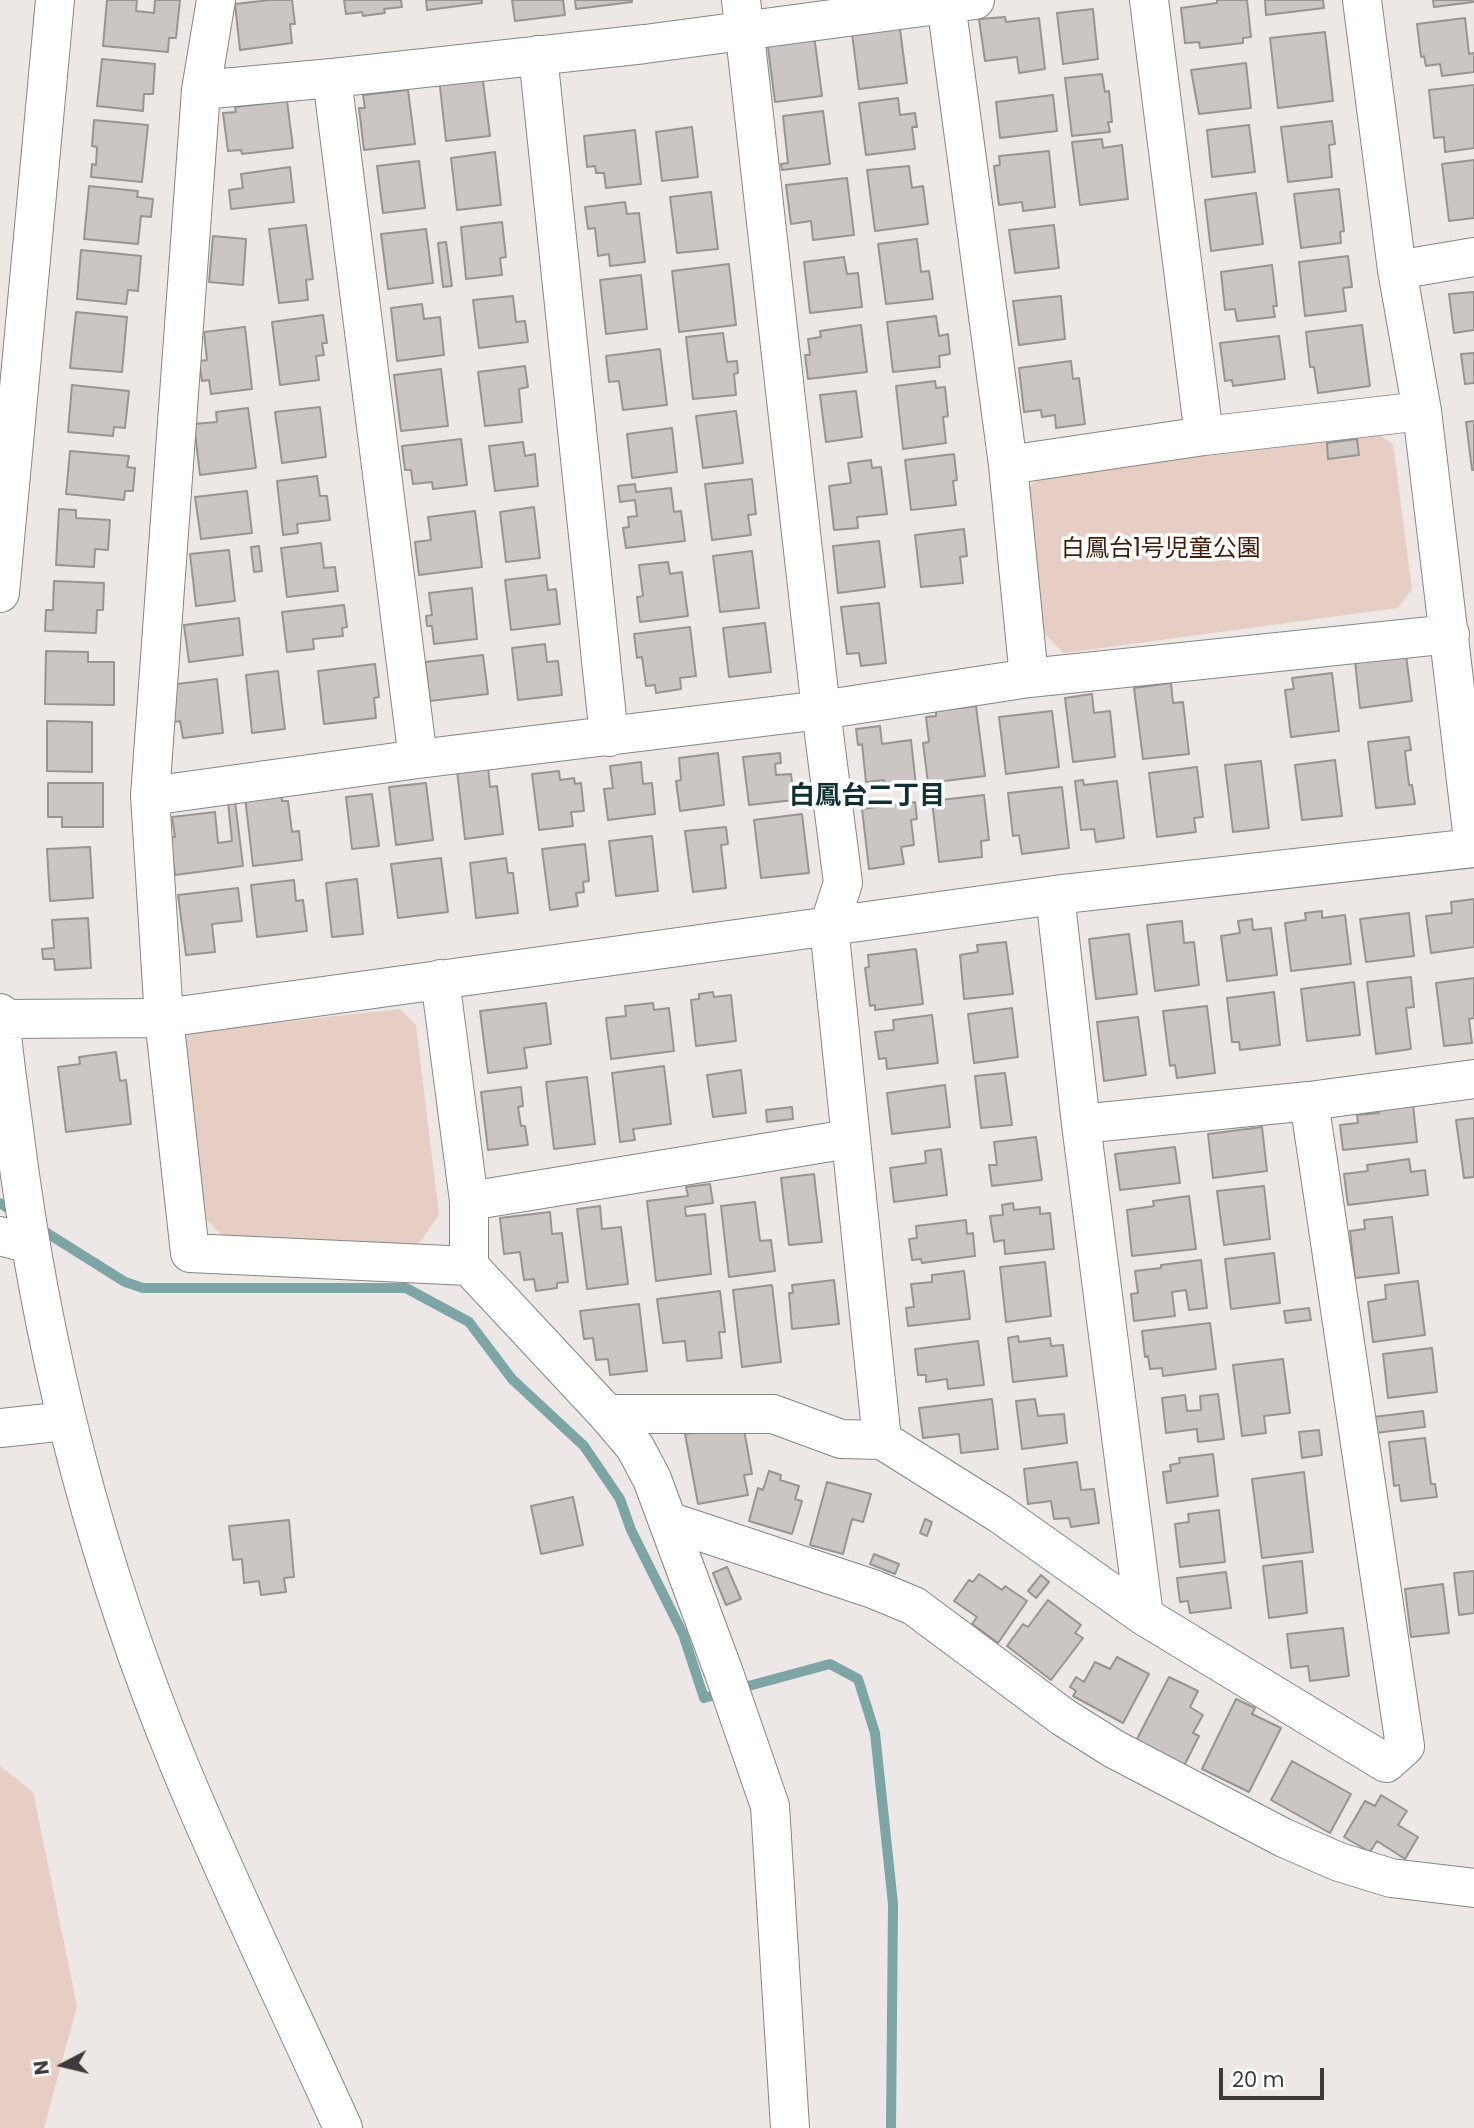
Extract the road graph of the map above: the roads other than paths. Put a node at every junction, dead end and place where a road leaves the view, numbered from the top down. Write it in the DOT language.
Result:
graph roads {
  1 [pos="55,0"];
  2 [pos="216,0"];
  3 [pos="1150,0"];
  4 [pos="1362,0"];
  5 [pos="960,1"];
  6 [pos="743,16"];
  7 [pos="538,55"];
  8 [pos="332,78"];
  9 [pos="201,90"];
  10 [pos="1474,257"];
  11 [pos="1397,270"];
  12 [pos="1422,411"];
  13 [pos="1204,436"];
  14 [pos="1008,465"];
  15 [pos="0,593"];
  16 [pos="1450,634"];
  17 [pos="1029,678"];
  18 [pos="821,710"];
  19 [pos="609,737"];
  20 [pos="418,759"];
  21 [pos="150,796"];
  22 [pos="1474,848"];
  23 [pos="1055,895"];
  24 [pos="829,926"];
  25 [pos="440,979"];
  26 [pos="0,1013"];
  27 [pos="164,1018"];
  28 [pos="0,1019"];
  29 [pos="1474,1079"];
  30 [pos="1310,1101"];
  31 [pos="1081,1124"];
  32 [pos="849,1139"];
  33 [pos="10,1172"];
  34 [pos="469,1201"];
  35 [pos="15,1240"];
  36 [pos="469,1266"];
  37 [pos="607,1414"];
  38 [pos="66,1422"];
  39 [pos="0,1428"];
  40 [pos="882,1440"];
  41 [pos="668,1521"];
  42 [pos="1144,1616"];
  43 [pos="1474,1888"];
  44 [pos="343,2128"];
  45 [pos="790,2128"];
  1 -- 15 [label="street"];
  2 -- 9 [label="street"];
  3 -- 13 [label="street"];
  4 -- 11 [label="street"];
  5 -- 6 [label="street"];
  5 -- 14 [label="street"];
  6 -- 7 [label="street"];
  6 -- 18 [label="street"];
  7 -- 8 [label="street"];
  7 -- 19 [label="street"];
  8 -- 9 [label="street"];
  8 -- 20 [label="street"];
  9 -- 21 [label="street"];
  10 -- 11 [label="street"];
  11 -- 12 [label="street"];
  12 -- 13 [label="street"];
  12 -- 16 [label="street"];
  13 -- 14 [label="street"];
  14 -- 17 [label="street"];
  16 -- 17 [label="street"];
  16 -- 22 [label="street"];
  17 -- 18 [label="street"];
  18 -- 19 [label="street"];
  18 -- 24 [label="street"];
  19 -- 20 [label="street"];
  20 -- 21 [label="street"];
  21 -- 27 [label="street"];
  22 -- 23 [label="street"];
  23 -- 24 [label="street"];
  23 -- 31 [label="street"];
  24 -- 25 [label="street"];
  24 -- 32 [label="street"];
  25 -- 27 [label="street"];
  25 -- 34 [label="street"];
  26 -- 28 [label="street"];
  27 -- 28 [label="street"];
  27 -- 36 [label="street"];
  28 -- 33 [label="street"];
  29 -- 30 [label="street"];
  30 -- 31 [label="street"];
  30 -- 42 [label="street"];
  31 -- 42 [label="street"];
  32 -- 34 [label="street"];
  32 -- 40 [label="street"];
  33 -- 35 [label="street"];
  34 -- 36 [label="street"];
  35 -- 38 [label="street"];
  36 -- 37 [label="street"];
  37 -- 40 [label="street"];
  37 -- 41 [label="street"];
  38 -- 39 [label="street"];
  38 -- 44 [label="street"];
  40 -- 42 [label="street"];
  41 -- 43 [label="street"];
  41 -- 45 [label="street"];
}
